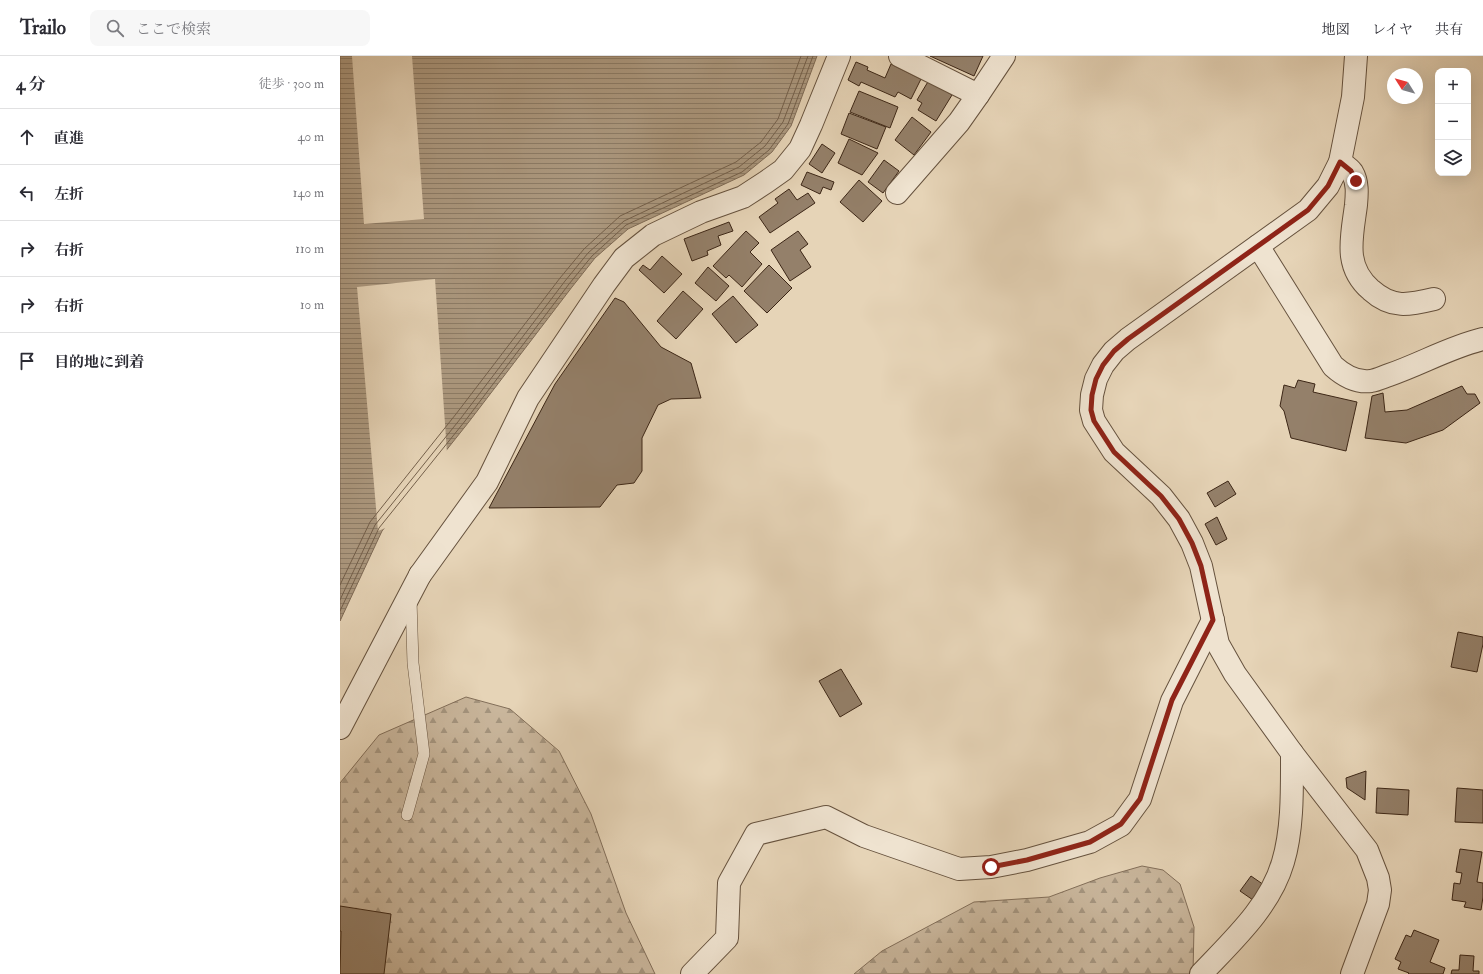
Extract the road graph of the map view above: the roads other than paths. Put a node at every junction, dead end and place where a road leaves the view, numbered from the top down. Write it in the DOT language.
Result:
graph roads {
  1 [pos="838,56"];
  2 [pos="900,56"];
  3 [pos="1004,56"];
  4 [pos="1356,56"];
  5 [pos="978,95"];
  6 [pos="1340,162"];
  7 [pos="897,192"];
  8 [pos="1258,246"];
  9 [pos="1434,299"];
  10 [pos="1483,339"];
  11 [pos="416,584"];
  12 [pos="1213,620"];
  13 [pos="340,728"];
  14 [pos="1292,753"];
  15 [pos="407,815"];
  16 [pos="692,974"];
  17 [pos="1201,974"];
  18 [pos="1352,974"];
  1 -- 11 [label="street"];
  2 -- 5 [label="street"];
  3 -- 5 [label="street"];
  4 -- 6 [label="street"];
  5 -- 7 [label="street"];
  6 -- 8 [label="street"];
  6 -- 9 [label="street"];
  8 -- 10 [label="street"];
  8 -- 12 [label="street"];
  11 -- 13 [label="street"];
  11 -- 15 [label="lane"];
  12 -- 14 [label="street"];
  12 -- 16 [label="street"];
  14 -- 17 [label="street"];
  14 -- 18 [label="street"];
}
